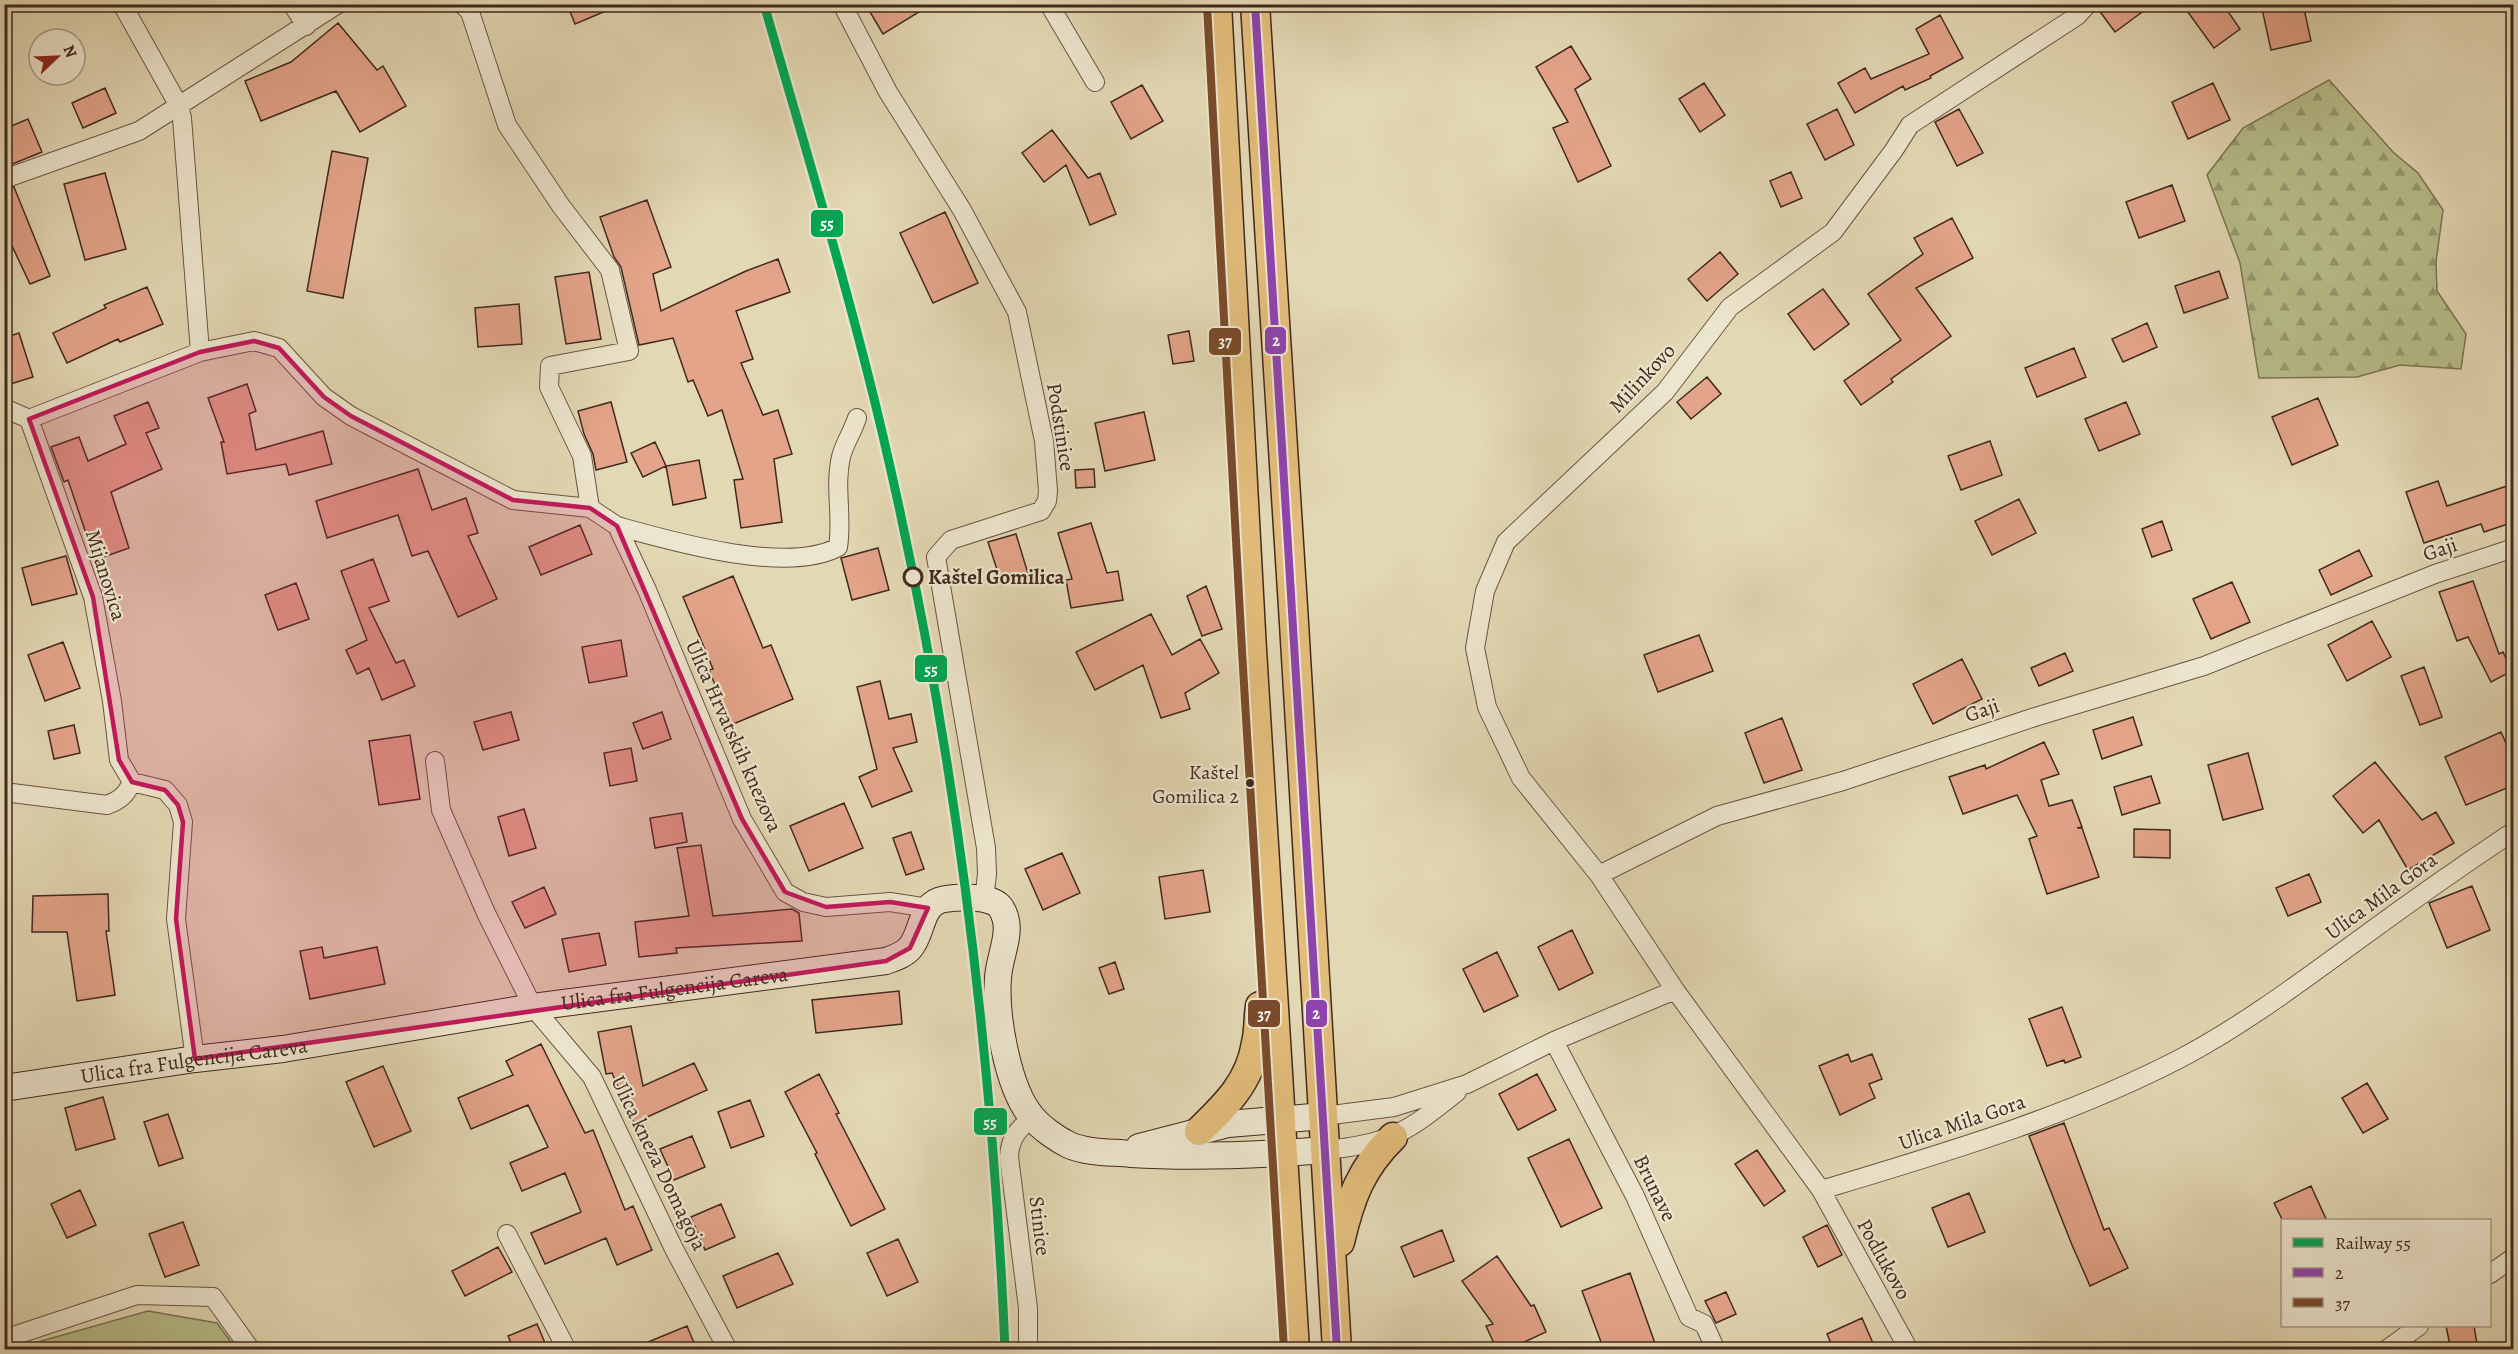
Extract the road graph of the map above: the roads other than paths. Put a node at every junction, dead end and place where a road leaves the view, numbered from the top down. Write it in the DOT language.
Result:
graph roads {
  1 [pos="122,4"];
  2 [pos="292,4"];
  3 [pos="338,4"];
  4 [pos="462,4"];
  5 [pos="842,4"];
  6 [pos="1049,4"];
  7 [pos="1217,4"];
  8 [pos="1255,4"];
  9 [pos="2088,4"];
  10 [pos="306,26"];
  11 [pos="1095,82"];
  12 [pos="179,106"];
  13 [pos="4,179"];
  14 [pos="200,352"];
  15 [pos="4,408"];
  16 [pos="857,418"];
  17 [pos="29,419"];
  18 [pos="590,508"];
  19 [pos="617,526"];
  20 [pos="2514,548"];
  21 [pos="435,761"];
  22 [pos="132,782"];
  23 [pos="4,792"];
  24 [pos="2514,831"];
  25 [pos="1599,875"];
  26 [pos="984,900"];
  27 [pos="928,908"];
  28 [pos="1272,976"];
  29 [pos="1675,990"];
  30 [pos="533,1007"];
  31 [pos="1554,1041"];
  32 [pos="195,1059"];
  33 [pos="1467,1084"];
  34 [pos="4,1088"];
  35 [pos="1324,1116"];
  36 [pos="1032,1117"];
  37 [pos="1281,1119"];
  38 [pos="1199,1131"];
  39 [pos="1393,1137"];
  40 [pos="1326,1150"];
  41 [pos="1118,1153"];
  42 [pos="1283,1154"];
  43 [pos="1821,1190"];
  44 [pos="507,1234"];
  45 [pos="2514,1257"];
  46 [pos="1333,1267"];
  47 [pos="2491,1273"];
  48 [pos="2418,1327"];
  49 [pos="4,1339"];
  50 [pos="250,1350"];
  51 [pos="567,1350"];
  52 [pos="728,1350"];
  53 [pos="1028,1350"];
  54 [pos="1295,1350"];
  55 [pos="1337,1350"];
  56 [pos="1716,1350"];
  57 [pos="1909,1350"];
  58 [pos="2386,1350"];
  1 -- 12 [label="street"];
  2 -- 10 [label="street"];
  3 -- 10 [label="street"];
  4 -- 18 [label="street"];
  5 -- 26 [label="street, Podstinice"];
  6 -- 11 [label="street"];
  7 -- 28 [label="main road"];
  8 -- 35 [label="main road"];
  9 -- 25 [label="street, Milinkovo"];
  10 -- 12 [label="street"];
  12 -- 13 [label="street"];
  12 -- 14 [label="street"];
  14 -- 17 [label="street"];
  14 -- 18 [label="street"];
  15 -- 17 [label="street"];
  16 -- 19 [label="street"];
  17 -- 22 [label="street, Mijanovica"];
  18 -- 19 [label="street"];
  19 -- 27 [label="street, Ulica Hrvatskih knezova"];
  20 -- 25 [label="street, Gaji"];
  21 -- 30 [label="street, Ulica kneza Domagoja"];
  22 -- 23 [label="street"];
  22 -- 32 [label="street"];
  24 -- 43 [label="street, Ulica Mila Gora"];
  25 -- 29 [label="street"];
  26 -- 27 [label="street"];
  26 -- 36 [label="street"];
  27 -- 30 [label="street, Ulica fra Fulgencija Careva"];
  28 -- 37 [label="main road"];
  28 -- 38 [label="main road"];
  29 -- 31 [label="street"];
  29 -- 43 [label="street"];
  30 -- 32 [label="street, Ulica fra Fulgencija Careva"];
  30 -- 52 [label="street, Ulica kneza Domagoja"];
  31 -- 33 [label="street"];
  31 -- 56 [label="street, Brunave"];
  32 -- 34 [label="street, Ulica fra Fulgencija Careva"];
  33 -- 35 [label="street"];
  33 -- 39 [label="street"];
  35 -- 37 [label="street"];
  35 -- 40 [label="main road"];
  36 -- 41 [label="street"];
  36 -- 53 [label="street, Stinice"];
  37 -- 38 [label="street"];
  37 -- 42 [label="main road"];
  38 -- 41 [label="street"];
  39 -- 40 [label="street"];
  39 -- 46 [label="main road"];
  40 -- 42 [label="street"];
  40 -- 46 [label="main road"];
  41 -- 42 [label="street"];
  42 -- 54 [label="main road"];
  43 -- 57 [label="street, Podlukovo"];
  44 -- 51 [label="street"];
  45 -- 47 [label="street"];
  46 -- 55 [label="main road"];
  48 -- 58 [label="street"];
  49 -- 50 [label="street"];
}
